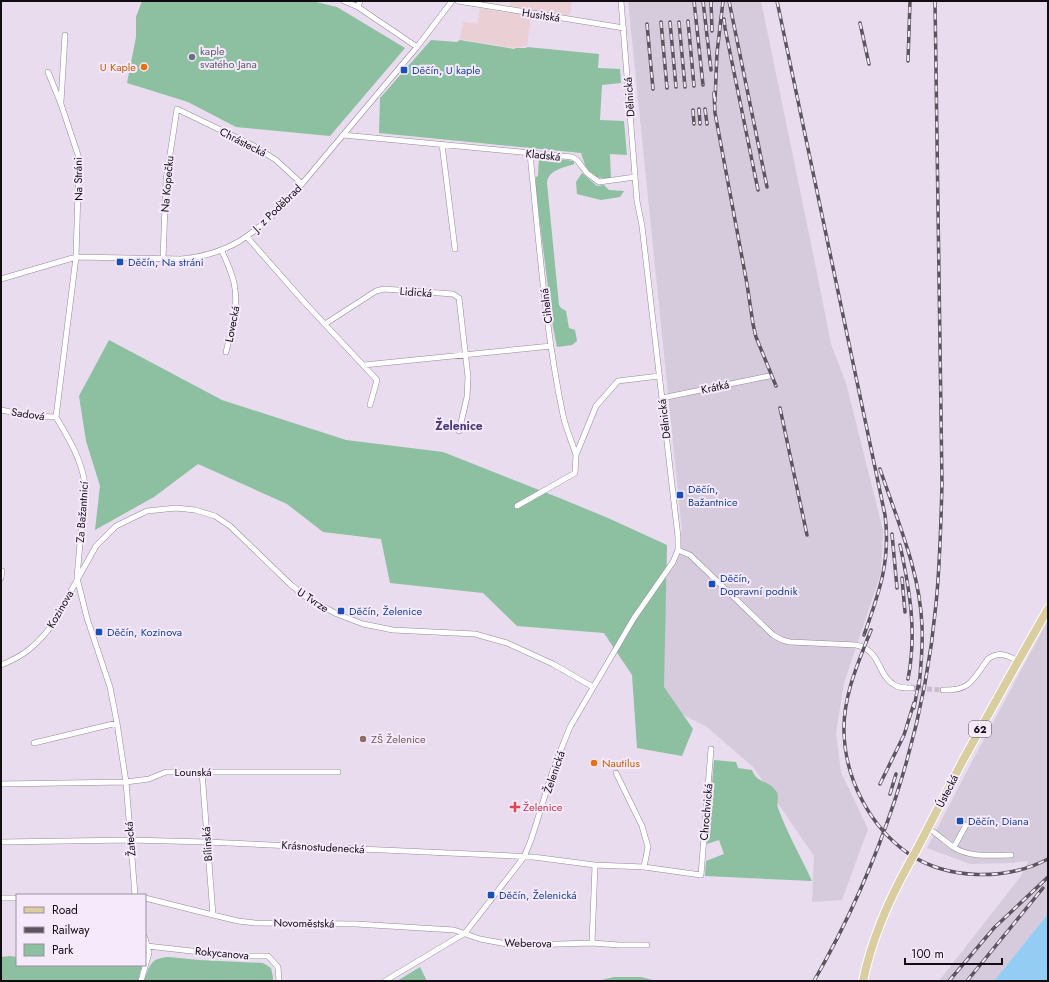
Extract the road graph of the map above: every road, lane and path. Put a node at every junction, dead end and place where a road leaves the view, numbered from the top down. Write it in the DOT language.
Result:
graph roads {
  1 [pos="344,1"];
  2 [pos="360,1"];
  3 [pos="452,1"];
  4 [pos="458,1"];
  5 [pos="622,1"];
  6 [pos="358,7"];
  7 [pos="624,28"];
  8 [pos="66,35"];
  9 [pos="418,47"];
  10 [pos="48,72"];
  11 [pos="61,104"];
  12 [pos="177,109"];
  13 [pos="343,135"];
  14 [pos="442,144"];
  15 [pos="530,154"];
  16 [pos="635,178"];
  17 [pos="302,184"];
  18 [pos="247,237"];
  19 [pos="455,249"];
  20 [pos="222,251"];
  21 [pos="76,257"];
  22 [pos="163,259"];
  23 [pos="1,279"];
  24 [pos="325,324"];
  25 [pos="551,346"];
  26 [pos="226,352"];
  27 [pos="466,355"];
  28 [pos="364,366"];
  29 [pos="659,376"];
  30 [pos="769,376"];
  31 [pos="662,398"];
  32 [pos="370,405"];
  33 [pos="1,410"];
  34 [pos="56,417"];
  35 [pos="460,431"];
  36 [pos="576,455"];
  37 [pos="517,506"];
  38 [pos="678,550"];
  39 [pos="2,571"];
  40 [pos="1,578"];
  41 [pos="77,578"];
  42 [pos="1048,609"];
  43 [pos="1018,661"];
  44 [pos="1,665"];
  45 [pos="594,687"];
  46 [pos="912,688"];
  47 [pos="943,690"];
  48 [pos="117,723"];
  49 [pos="34,743"];
  50 [pos="711,749"];
  51 [pos="202,772"];
  52 [pos="338,772"];
  53 [pos="616,773"];
  54 [pos="126,782"];
  55 [pos="1,784"];
  56 [pos="966,825"];
  57 [pos="928,828"];
  58 [pos="130,840"];
  59 [pos="1,842"];
  60 [pos="207,842"];
  61 [pos="954,847"];
  62 [pos="1011,855"];
  63 [pos="524,857"];
  64 [pos="595,865"];
  65 [pos="644,867"];
  66 [pos="701,875"];
  67 [pos="135,894"];
  68 [pos="1,898"];
  69 [pos="16,898"];
  70 [pos="146,898"];
  71 [pos="213,915"];
  72 [pos="465,933"];
  73 [pos="146,942"];
  74 [pos="592,943"];
  75 [pos="647,945"];
  76 [pos="147,946"];
  77 [pos="146,964"];
  78 [pos="145,966"];
  79 [pos="141,981"];
  80 [pos="279,981"];
  81 [pos="385,981"];
  82 [pos="863,981"];
  1 -- 6 [label="street"];
  2 -- 6 [label="street"];
  3 -- 9 [label="street, J. z Poděbrad"];
  4 -- 7 [label="street, Husitská"];
  5 -- 7 [label="street, Dělnická"];
  6 -- 9 [label="street"];
  7 -- 16 [label="street, Dělnická"];
  8 -- 11 [label="street, Na Stráni"];
  9 -- 13 [label="street, J. z Poděbrad"];
  10 -- 11 [label="street, Na Stráni"];
  11 -- 21 [label="street, Na Stráni"];
  12 -- 17 [label="street, Chrástecká"];
  12 -- 22 [label="street, Na Kopečku"];
  13 -- 14 [label="street, Kladská"];
  13 -- 17 [label="street, J. z Poděbrad"];
  14 -- 15 [label="street, Kladská"];
  14 -- 19 [label="street"];
  15 -- 16 [label="street, Kladská"];
  15 -- 25 [label="street, Cihelná"];
  16 -- 29 [label="street, Dělnická"];
  17 -- 18 [label="street, J. z Poděbrad"];
  18 -- 20 [label="street, J. z Poděbrad"];
  18 -- 24 [label="street"];
  20 -- 22 [label="street, J. z Poděbrad"];
  20 -- 26 [label="street, Lovecká"];
  21 -- 22 [label="street, J. z Poděbrad"];
  21 -- 23 [label="street, J. z Poděbrad"];
  21 -- 34 [label="street"];
  24 -- 27 [label="street, Lidická"];
  24 -- 28 [label="street"];
  25 -- 27 [label="street"];
  25 -- 36 [label="street, Cihelná"];
  27 -- 28 [label="street"];
  27 -- 35 [label="street"];
  28 -- 32 [label="street"];
  29 -- 31 [label="street, Dělnická"];
  29 -- 36 [label="street"];
  30 -- 31 [label="street, Krátká"];
  31 -- 38 [label="street, Dělnická"];
  33 -- 34 [label="street, Sadová"];
  34 -- 41 [label="street, Za Bažantnicí"];
  36 -- 37 [label="street"];
  38 -- 45 [label="street, Želenická"];
  38 -- 46 [label="street"];
  39 -- 40 [label="street"];
  41 -- 44 [label="street, Kozinova"];
  41 -- 45 [label="street, U Tvrze"];
  41 -- 48 [label="street, Za Bažantnicí"];
  42 -- 43 [label="main road, Ústecká / 62"];
  43 -- 47 [label="street"];
  43 -- 57 [label="main road, Ústecká / 62"];
  45 -- 63 [label="street, Želenická"];
  48 -- 49 [label="street"];
  48 -- 54 [label="street, Za Bažantnicí"];
  50 -- 66 [label="street, Chrochvická"];
  51 -- 52 [label="street, Lounská"];
  51 -- 54 [label="street, Lounská"];
  51 -- 60 [label="street, Bílinská"];
  53 -- 65 [label="street"];
  54 -- 55 [label="street, Lounská"];
  54 -- 58 [label="street, Žatecká"];
  56 -- 61 [label="street"];
  57 -- 61 [label="street"];
  57 -- 82 [label="main road, Ústecká / 62, bridge"];
  58 -- 59 [label="street, Krásnostudenecká"];
  58 -- 60 [label="street, Krásnostudenecká"];
  58 -- 67 [label="street, Žatecká"];
  60 -- 63 [label="street, Krásnostudenecká"];
  60 -- 71 [label="street, Bílinská"];
  61 -- 62 [label="street"];
  63 -- 64 [label="street, Krásnostudenecká"];
  63 -- 72 [label="street, Želenická"];
  64 -- 65 [label="street, Krásnostudenecká"];
  64 -- 74 [label="street"];
  65 -- 66 [label="street, Krásnostudenecká"];
  68 -- 69 [label="street"];
  70 -- 71 [label="street, Novoměstská"];
  71 -- 72 [label="street, Novoměstská"];
  72 -- 74 [label="street, Weberova"];
  72 -- 81 [label="street, Želenická"];
  73 -- 76 [label="street"];
  74 -- 75 [label="street, Weberova"];
  76 -- 77 [label="street"];
  76 -- 80 [label="street, Rokycanova"];
  78 -- 79 [label="street"];
}
